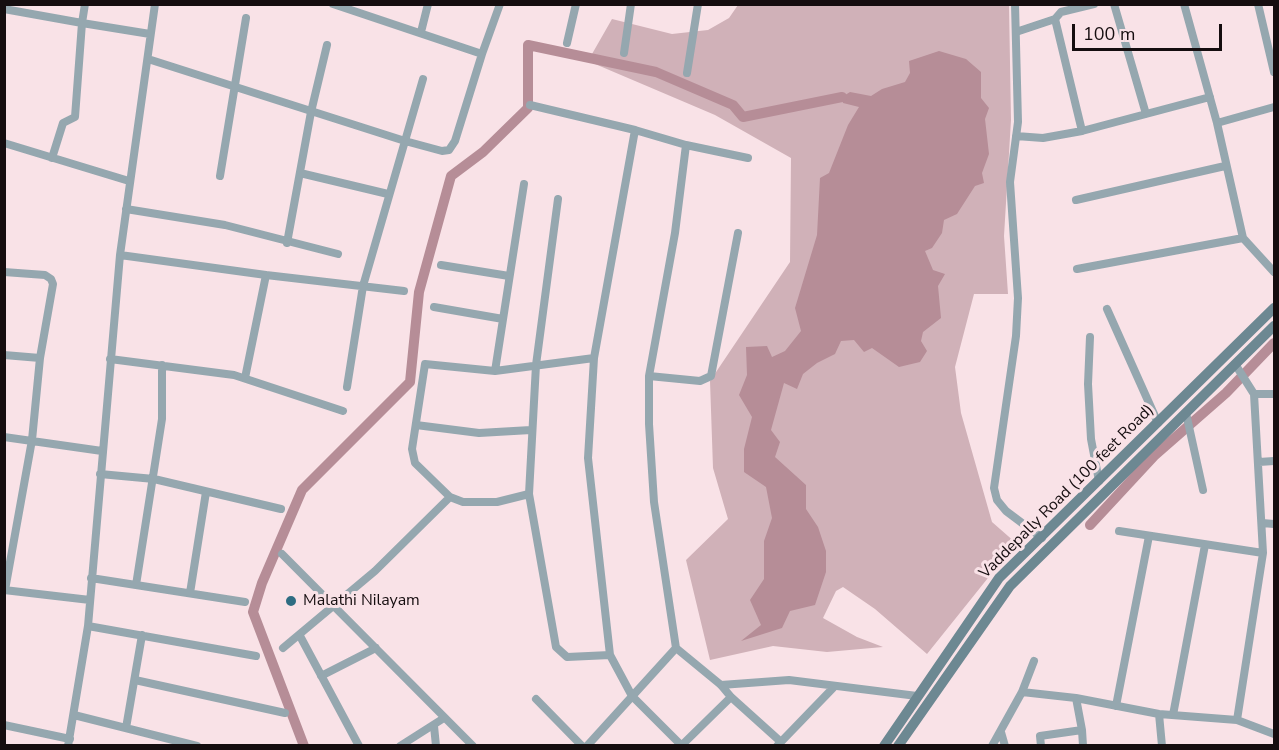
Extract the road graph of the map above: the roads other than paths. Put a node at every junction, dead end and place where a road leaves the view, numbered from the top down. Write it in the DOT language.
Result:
graph roads {
  1 [pos="85,4"];
  2 [pos="155,4"];
  3 [pos="333,4"];
  4 [pos="428,4"];
  5 [pos="500,4"];
  6 [pos="576,4"];
  7 [pos="631,4"];
  8 [pos="698,4"];
  9 [pos="1015,4"];
  10 [pos="1094,4"];
  11 [pos="1114,4"];
  12 [pos="1184,4"];
  13 [pos="1258,4"];
  14 [pos="358,8"];
  15 [pos="4,9"];
  16 [pos="246,18"];
  17 [pos="1055,19"];
  18 [pos="82,23"];
  19 [pos="421,32"];
  20 [pos="1016,32"];
  21 [pos="150,34"];
  22 [pos="567,43"];
  23 [pos="327,45"];
  24 [pos="624,53"];
  25 [pos="482,54"];
  26 [pos="148,59"];
  27 [pos="1275,72"];
  28 [pos="687,74"];
  29 [pos="423,79"];
  30 [pos="232,87"];
  31 [pos="1210,97"];
  32 [pos="530,105"];
  33 [pos="1275,107"];
  34 [pos="311,112"];
  35 [pos="1146,114"];
  36 [pos="1217,123"];
  37 [pos="635,130"];
  38 [pos="1082,130"];
  39 [pos="1016,136"];
  40 [pos="405,141"];
  41 [pos="4,143"];
  42 [pos="686,145"];
  43 [pos="52,158"];
  44 [pos="748,158"];
  45 [pos="1225,166"];
  46 [pos="300,173"];
  47 [pos="219,176"];
  48 [pos="129,181"];
  49 [pos="524,184"];
  50 [pos="388,194"];
  51 [pos="558,199"];
  52 [pos="1076,200"];
  53 [pos="126,209"];
  54 [pos="738,233"];
  55 [pos="1243,238"];
  56 [pos="287,243"];
  57 [pos="338,254"];
  58 [pos="120,255"];
  59 [pos="441,265"];
  60 [pos="1077,269"];
  61 [pos="4,272"];
  62 [pos="1275,272"];
  63 [pos="266,275"];
  64 [pos="509,276"];
  65 [pos="363,286"];
  66 [pos="404,291"];
  67 [pos="434,307"];
  68 [pos="1275,308"];
  69 [pos="1107,309"];
  70 [pos="503,319"];
  71 [pos="1275,326"];
  72 [pos="1090,337"];
  73 [pos="4,355"];
  74 [pos="40,358"];
  75 [pos="594,358"];
  76 [pos="111,359"];
  77 [pos="162,365"];
  78 [pos="536,365"];
  79 [pos="1238,369"];
  80 [pos="495,371"];
  81 [pos="649,376"];
  82 [pos="245,378"];
  83 [pos="347,387"];
  84 [pos="1254,394"];
  85 [pos="1275,394"];
  86 [pos="343,411"];
  87 [pos="1158,423"];
  88 [pos="1188,423"];
  89 [pos="416,424"];
  90 [pos="531,430"];
  91 [pos="4,437"];
  92 [pos="32,440"];
  93 [pos="102,451"];
  94 [pos="1275,461"];
  95 [pos="1258,462"];
  96 [pos="100,474"];
  97 [pos="154,479"];
  98 [pos="1099,481"];
  99 [pos="1203,490"];
  100 [pos="206,492"];
  101 [pos="529,494"];
  102 [pos="450,497"];
  103 [pos="281,509"];
  104 [pos="1262,523"];
  105 [pos="1275,524"];
  106 [pos="4,526"];
  107 [pos="14,528"];
  108 [pos="1119,531"];
  109 [pos="1149,536"];
  110 [pos="1042,538"];
  111 [pos="1205,545"];
  112 [pos="1263,553"];
  113 [pos="282,554"];
  114 [pos="91,578"];
  115 [pos="136,585"];
  116 [pos="5,590"];
  117 [pos="189,593"];
  118 [pos="90,600"];
  119 [pos="244,602"];
  120 [pos="336,606"];
  121 [pos="88,626"];
  122 [pos="142,635"];
  123 [pos="300,636"];
  124 [pos="283,648"];
  125 [pos="376,648"];
  126 [pos="676,648"];
  127 [pos="610,655"];
  128 [pos="256,656"];
  129 [pos="1034,661"];
  130 [pos="321,676"];
  131 [pos="135,680"];
  132 [pos="721,684"];
  133 [pos="833,688"];
  134 [pos="1022,692"];
  135 [pos="632,696"];
  136 [pos="917,696"];
  137 [pos="731,697"];
  138 [pos="1076,698"];
  139 [pos="536,699"];
  140 [pos="1116,706"];
  141 [pos="285,713"];
  142 [pos="1159,714"];
  143 [pos="1173,715"];
  144 [pos="74,716"];
  145 [pos="444,718"];
  146 [pos="1237,720"];
  147 [pos="4,725"];
  148 [pos="434,726"];
  149 [pos="126,728"];
  150 [pos="1082,730"];
  151 [pos="1001,732"];
  152 [pos="1275,734"];
  153 [pos="69,742"];
  154 [pos="170,742"];
  155 [pos="779,744"];
  156 [pos="682,745"];
  157 [pos="197,746"];
  158 [pos="358,746"];
  159 [pos="400,746"];
  160 [pos="435,746"];
  161 [pos="473,746"];
  162 [pos="582,746"];
  163 [pos="588,746"];
  164 [pos="884,746"];
  165 [pos="898,746"];
  166 [pos="992,746"];
  167 [pos="1005,746"];
  168 [pos="1041,746"];
  169 [pos="1083,746"];
  170 [pos="1162,746"];
  1 -- 18 [label="street"];
  2 -- 21 [label="street"];
  3 -- 14 [label="street"];
  4 -- 19 [label="street"];
  5 -- 25 [label="street"];
  6 -- 22 [label="street"];
  7 -- 24 [label="street"];
  8 -- 28 [label="street"];
  9 -- 20 [label="street"];
  10 -- 17 [label="street"];
  11 -- 35 [label="street"];
  12 -- 31 [label="street"];
  13 -- 27 [label="street"];
  14 -- 19 [label="street"];
  15 -- 18 [label="street"];
  16 -- 30 [label="street"];
  17 -- 20 [label="street"];
  17 -- 38 [label="street"];
  18 -- 21 [label="street"];
  18 -- 43 [label="street"];
  19 -- 25 [label="street"];
  20 -- 39 [label="street"];
  21 -- 26 [label="street"];
  23 -- 34 [label="street"];
  25 -- 40 [label="street"];
  26 -- 30 [label="street"];
  26 -- 48 [label="street"];
  29 -- 40 [label="street"];
  30 -- 34 [label="street"];
  30 -- 47 [label="street"];
  31 -- 35 [label="street"];
  31 -- 36 [label="street"];
  32 -- 37 [label="street"];
  33 -- 36 [label="street"];
  34 -- 40 [label="street"];
  34 -- 46 [label="street"];
  35 -- 38 [label="street"];
  36 -- 45 [label="street"];
  37 -- 42 [label="street"];
  37 -- 75 [label="street"];
  38 -- 39 [label="street"];
  39 -- 110 [label="street"];
  40 -- 50 [label="street"];
  41 -- 43 [label="street"];
  42 -- 44 [label="street"];
  42 -- 81 [label="street"];
  43 -- 48 [label="street"];
  45 -- 52 [label="street"];
  45 -- 55 [label="street"];
  46 -- 50 [label="street"];
  46 -- 56 [label="street"];
  48 -- 53 [label="street"];
  49 -- 64 [label="street"];
  50 -- 65 [label="street"];
  51 -- 78 [label="street"];
  53 -- 56 [label="street"];
  53 -- 58 [label="street"];
  54 -- 81 [label="street"];
  55 -- 60 [label="street"];
  55 -- 62 [label="street"];
  56 -- 57 [label="street"];
  58 -- 63 [label="street"];
  58 -- 76 [label="street"];
  59 -- 64 [label="street"];
  61 -- 74 [label="street"];
  63 -- 65 [label="street"];
  63 -- 82 [label="street"];
  64 -- 70 [label="street"];
  65 -- 66 [label="street"];
  65 -- 83 [label="street"];
  67 -- 70 [label="street"];
  68 -- 87 [label="main road, Vaddepally Road (100 feet Road)"];
  69 -- 87 [label="street"];
  70 -- 80 [label="street"];
  71 -- 79 [label="main road"];
  72 -- 98 [label="street"];
  73 -- 74 [label="street"];
  74 -- 92 [label="street"];
  75 -- 78 [label="street"];
  75 -- 127 [label="street"];
  76 -- 77 [label="street"];
  76 -- 93 [label="street"];
  77 -- 82 [label="street"];
  77 -- 97 [label="street"];
  78 -- 80 [label="street"];
  78 -- 90 [label="street"];
  79 -- 84 [label="street"];
  79 -- 88 [label="main road"];
  80 -- 89 [label="street"];
  81 -- 126 [label="street"];
  82 -- 86 [label="street"];
  84 -- 85 [label="street"];
  84 -- 95 [label="street"];
  87 -- 98 [label="main road, Vaddepally Road (100 feet Road)"];
  88 -- 99 [label="street"];
  88 -- 165 [label="main road"];
  89 -- 90 [label="street"];
  89 -- 102 [label="street"];
  90 -- 101 [label="street"];
  91 -- 92 [label="street"];
  92 -- 93 [label="street"];
  92 -- 107 [label="street"];
  93 -- 96 [label="street"];
  94 -- 95 [label="street"];
  95 -- 104 [label="street"];
  96 -- 97 [label="street"];
  96 -- 114 [label="street"];
  97 -- 100 [label="street"];
  97 -- 115 [label="street"];
  98 -- 110 [label="main road, Vaddepally Road (100 feet Road)"];
  100 -- 103 [label="street"];
  100 -- 117 [label="street"];
  101 -- 102 [label="street"];
  101 -- 127 [label="street"];
  102 -- 120 [label="street"];
  104 -- 105 [label="street"];
  104 -- 112 [label="street"];
  106 -- 107 [label="street"];
  107 -- 116 [label="street"];
  108 -- 109 [label="street"];
  109 -- 111 [label="street"];
  109 -- 140 [label="street"];
  110 -- 136 [label="main road, Vaddepally Road (100 feet Road)"];
  111 -- 112 [label="street"];
  111 -- 143 [label="street"];
  112 -- 146 [label="street"];
  113 -- 120 [label="street"];
  114 -- 115 [label="street"];
  114 -- 118 [label="street"];
  115 -- 117 [label="street"];
  116 -- 118 [label="street"];
  117 -- 119 [label="street"];
  118 -- 121 [label="street"];
  120 -- 123 [label="street"];
  120 -- 125 [label="street"];
  121 -- 122 [label="street"];
  121 -- 144 [label="street"];
  122 -- 128 [label="street"];
  122 -- 131 [label="street"];
  123 -- 124 [label="street"];
  123 -- 130 [label="street"];
  125 -- 130 [label="street"];
  125 -- 145 [label="street"];
  126 -- 132 [label="street"];
  126 -- 135 [label="street"];
  127 -- 135 [label="street"];
  129 -- 134 [label="street"];
  130 -- 158 [label="street"];
  131 -- 141 [label="street"];
  131 -- 149 [label="street"];
  132 -- 133 [label="street"];
  132 -- 137 [label="street"];
  133 -- 136 [label="street"];
  133 -- 155 [label="street"];
  134 -- 138 [label="street"];
  134 -- 151 [label="street"];
  135 -- 156 [label="street"];
  135 -- 163 [label="street"];
  136 -- 164 [label="main road, Vaddepally Road (100 feet Road)"];
  137 -- 155 [label="street"];
  137 -- 156 [label="street"];
  138 -- 140 [label="street"];
  138 -- 150 [label="street"];
  139 -- 162 [label="street"];
  140 -- 142 [label="street"];
  142 -- 143 [label="street"];
  142 -- 170 [label="street"];
  143 -- 146 [label="street"];
  144 -- 149 [label="street"];
  144 -- 153 [label="street"];
  145 -- 148 [label="street"];
  145 -- 161 [label="street"];
  146 -- 152 [label="street"];
  147 -- 153 [label="street"];
  148 -- 159 [label="street"];
  148 -- 160 [label="street"];
  149 -- 154 [label="street"];
  150 -- 168 [label="street"];
  150 -- 169 [label="street"];
  151 -- 166 [label="street"];
  151 -- 167 [label="street"];
  154 -- 157 [label="street"];
}
